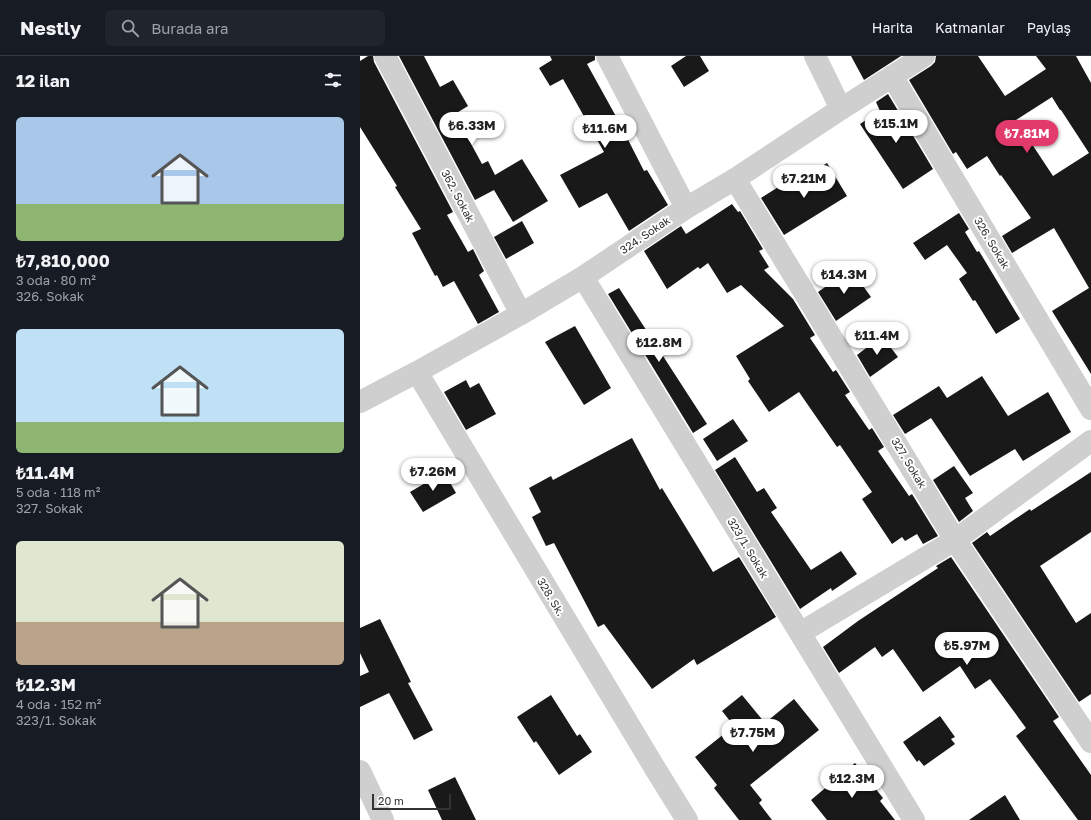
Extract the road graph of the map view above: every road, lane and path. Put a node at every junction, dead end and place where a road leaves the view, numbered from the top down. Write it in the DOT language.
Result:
graph roads {
  1 [pos="385,56"];
  2 [pos="607,56"];
  3 [pos="815,56"];
  4 [pos="924,56"];
  5 [pos="892,76"];
  6 [pos="841,109"];
  7 [pos="735,179"];
  8 [pos="686,208"];
  9 [pos="583,277"];
  10 [pos="521,314"];
  11 [pos="416,372"];
  12 [pos="360,402"];
  13 [pos="1091,409"];
  14 [pos="1091,441"];
  15 [pos="955,540"];
  16 [pos="800,633"];
  17 [pos="1091,742"];
  18 [pos="360,771"];
  19 [pos="383,820"];
  20 [pos="687,820"];
  21 [pos="914,820"];
  1 -- 10 [label="street, 362. Sokak"];
  2 -- 8 [label="street"];
  3 -- 6 [label="street"];
  4 -- 5 [label="street, 324. Sokak"];
  5 -- 6 [label="street, 324. Sokak"];
  5 -- 13 [label="street, 326. Sokak"];
  6 -- 7 [label="street, 324. Sokak"];
  7 -- 8 [label="street, 324. Sokak"];
  7 -- 15 [label="street, 327. Sokak"];
  8 -- 9 [label="street, 324. Sokak"];
  9 -- 10 [label="street, 324. Sokak"];
  9 -- 16 [label="street, 323/1. Sokak"];
  10 -- 11 [label="street, 324. Sokak"];
  11 -- 12 [label="street, 324. Sokak"];
  11 -- 20 [label="street, 328. Sk."];
  14 -- 15 [label="street"];
  15 -- 16 [label="street"];
  15 -- 17 [label="street, 327. Sokak"];
  16 -- 21 [label="street, 323/1. Sokak"];
  18 -- 19 [label="street"];
}
